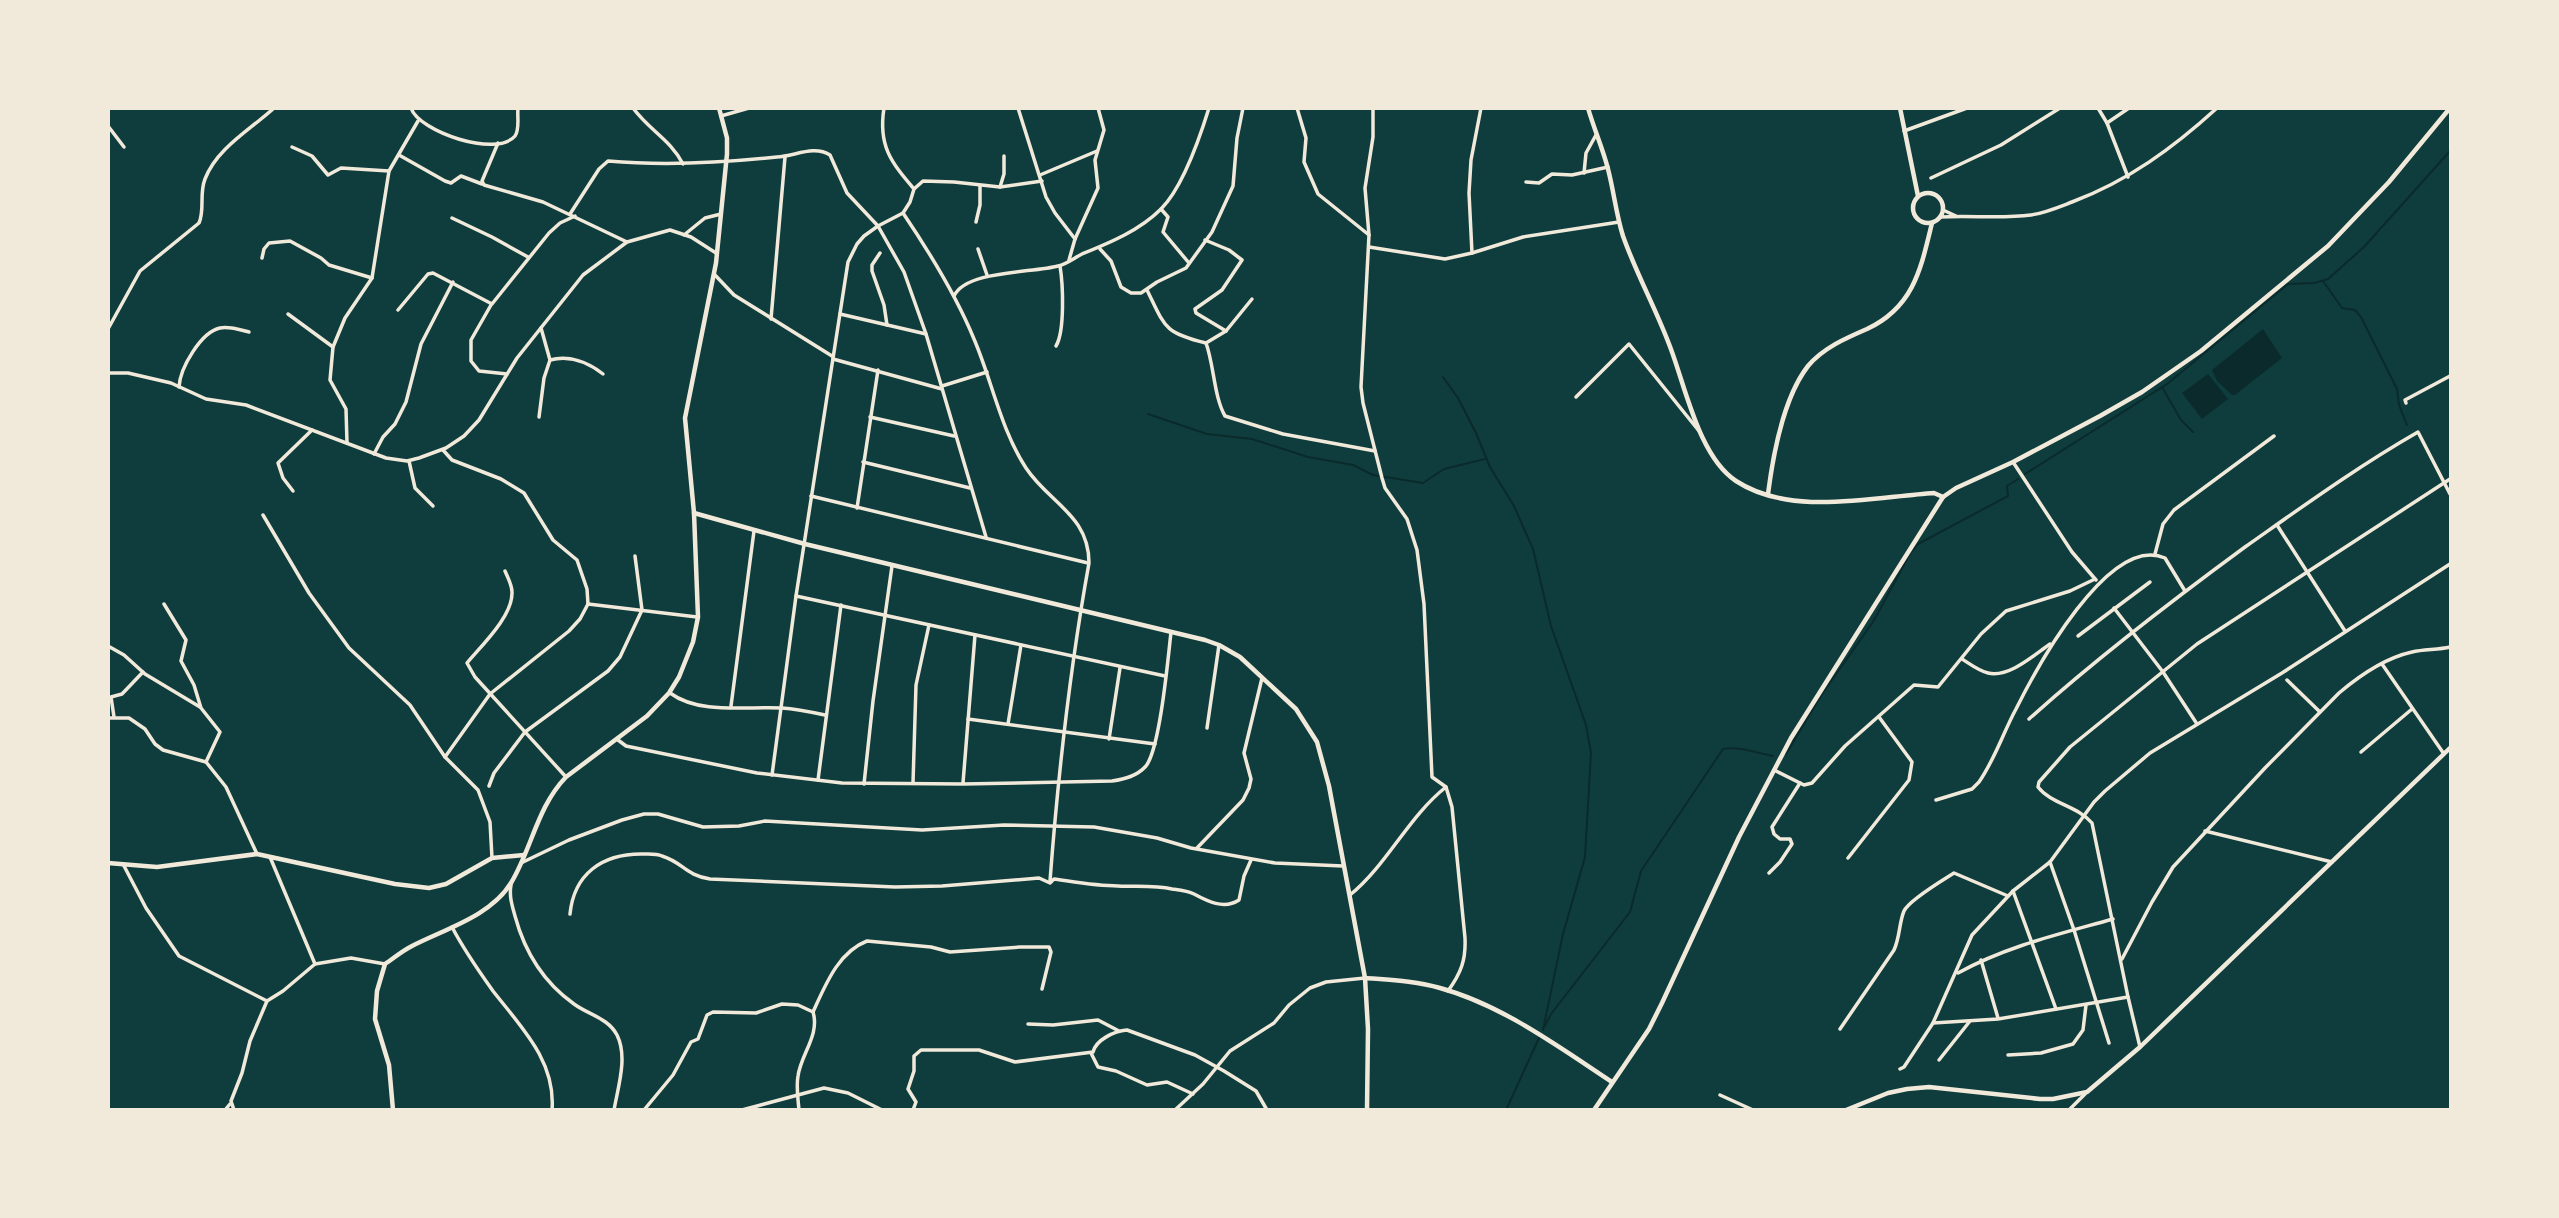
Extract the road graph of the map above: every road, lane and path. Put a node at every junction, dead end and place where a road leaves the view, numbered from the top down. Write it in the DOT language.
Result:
graph roads {
  1 [pos="274,108"];
  2 [pos="411,108"];
  3 [pos="517,108"];
  4 [pos="633,108"];
  5 [pos="719,108"];
  6 [pos="749,108"];
  7 [pos="884,108"];
  8 [pos="1018,108"];
  9 [pos="1098,108"];
  10 [pos="1202,108"];
  11 [pos="1243,108"];
  12 [pos="1297,108"];
  13 [pos="1373,108"];
  14 [pos="1480,108"];
  15 [pos="1588,108"];
  16 [pos="1899,108"];
  17 [pos="1967,108"];
  18 [pos="2060,108"];
  19 [pos="2098,108"];
  20 [pos="2129,108"];
  21 [pos="2217,108"];
  22 [pos="2450,108"];
  23 [pos="1208,110"];
  24 [pos="721,116"];
  25 [pos="418,121"];
  26 [pos="2107,123"];
  27 [pos="108,126"];
  28 [pos="1904,131"];
  29 [pos="1596,135"];
  30 [pos="498,143"];
  31 [pos="124,147"];
  32 [pos="292,147"];
  33 [pos="1097,151"];
  34 [pos="399,155"];
  35 [pos="1004,156"];
  36 [pos="785,157"];
  37 [pos="683,163"];
  38 [pos="726,163"];
  39 [pos="1608,167"];
  40 [pos="389,171"];
  41 [pos="1584,173"];
  42 [pos="1040,175"];
  43 [pos="2129,177"];
  44 [pos="1931,178"];
  45 [pos="1042,181"];
  46 [pos="1526,182"];
  47 [pos="482,184"];
  48 [pos="1916,185"];
  49 [pos="980,186"];
  50 [pos="1000,187"];
  51 [pos="914,189"];
  52 [pos="1926,193"];
  53 [pos="1918,196"];
  54 [pos="1161,209"];
  55 [pos="1943,210"];
  56 [pos="570,214"];
  57 [pos="722,214"];
  58 [pos="903,214"];
  59 [pos="575,216"];
  60 [pos="1940,217"];
  61 [pos="1958,217"];
  62 [pos="452,218"];
  63 [pos="976,222"];
  64 [pos="1619,222"];
  65 [pos="1923,223"];
  66 [pos="1932,223"];
  67 [pos="878,226"];
  68 [pos="684,235"];
  69 [pos="1369,235"];
  70 [pos="1929,237"];
  71 [pos="1075,239"];
  72 [pos="1205,240"];
  73 [pos="627,242"];
  74 [pos="1369,247"];
  75 [pos="978,249"];
  76 [pos="1100,249"];
  77 [pos="880,253"];
  78 [pos="1472,253"];
  79 [pos="717,254"];
  80 [pos="528,257"];
  81 [pos="262,258"];
  82 [pos="1068,262"];
  83 [pos="1189,264"];
  84 [pos="1059,266"];
  85 [pos="714,274"];
  86 [pos="987,275"];
  87 [pos="372,278"];
  88 [pos="453,282"];
  89 [pos="1147,290"];
  90 [pos="954,296"];
  91 [pos="1252,299"];
  92 [pos="492,304"];
  93 [pos="398,310"];
  94 [pos="288,314"];
  95 [pos="839,314"];
  96 [pos="771,319"];
  97 [pos="887,326"];
  98 [pos="541,328"];
  99 [pos="108,329"];
  100 [pos="1226,331"];
  101 [pos="249,332"];
  102 [pos="926,334"];
  103 [pos="1206,343"];
  104 [pos="333,346"];
  105 [pos="1056,346"];
  106 [pos="833,357"];
  107 [pos="550,360"];
  108 [pos="878,370"];
  109 [pos="986,372"];
  110 [pos="108,373"];
  111 [pos="507,374"];
  112 [pos="603,374"];
  113 [pos="2451,376"];
  114 [pos="179,387"];
  115 [pos="942,388"];
  116 [pos="1576,397"];
  117 [pos="2406,402"];
  118 [pos="539,417"];
  119 [pos="870,417"];
  120 [pos="312,430"];
  121 [pos="954,436"];
  122 [pos="1702,436"];
  123 [pos="2274,436"];
  124 [pos="347,443"];
  125 [pos="443,450"];
  126 [pos="1375,451"];
  127 [pos="374,454"];
  128 [pos="409,461"];
  129 [pos="862,462"];
  130 [pos="2012,462"];
  131 [pos="2451,479"];
  132 [pos="2446,484"];
  133 [pos="970,488"];
  134 [pos="293,491"];
  135 [pos="1768,494"];
  136 [pos="2451,494"];
  137 [pos="811,496"];
  138 [pos="1943,497"];
  139 [pos="433,506"];
  140 [pos="857,508"];
  141 [pos="694,513"];
  142 [pos="263,515"];
  143 [pos="2277,525"];
  144 [pos="754,531"];
  145 [pos="986,537"];
  146 [pos="805,544"];
  147 [pos="2155,554"];
  148 [pos="635,556"];
  149 [pos="1088,563"];
  150 [pos="2451,564"];
  151 [pos="892,566"];
  152 [pos="505,571"];
  153 [pos="2307,572"];
  154 [pos="2097,581"];
  155 [pos="2150,582"];
  156 [pos="2185,591"];
  157 [pos="796,596"];
  158 [pos="164,604"];
  159 [pos="588,604"];
  160 [pos="841,605"];
  161 [pos="2114,608"];
  162 [pos="642,610"];
  163 [pos="1081,611"];
  164 [pos="885,615"];
  165 [pos="698,617"];
  166 [pos="929,625"];
  167 [pos="2132,631"];
  168 [pos="2345,631"];
  169 [pos="1171,632"];
  170 [pos="975,635"];
  171 [pos="2078,636"];
  172 [pos="2054,642"];
  173 [pos="1021,645"];
  174 [pos="1219,645"];
  175 [pos="108,646"];
  176 [pos="2451,647"];
  177 [pos="1075,657"];
  178 [pos="1962,659"];
  179 [pos="2382,664"];
  180 [pos="1120,668"];
  181 [pos="143,672"];
  182 [pos="2163,672"];
  183 [pos="1165,676"];
  184 [pos="1262,678"];
  185 [pos="2287,680"];
  186 [pos="669,693"];
  187 [pos="490,694"];
  188 [pos="731,706"];
  189 [pos="201,708"];
  190 [pos="780,708"];
  191 [pos="2412,709"];
  192 [pos="2320,712"];
  193 [pos="825,715"];
  194 [pos="111,718"];
  195 [pos="1879,718"];
  196 [pos="968,719"];
  197 [pos="2029,719"];
  198 [pos="1008,724"];
  199 [pos="2197,724"];
  200 [pos="1207,728"];
  201 [pos="525,732"];
  202 [pos="1064,732"];
  203 [pos="1109,739"];
  204 [pos="618,740"];
  205 [pos="1155,744"];
  206 [pos="2451,748"];
  207 [pos="2361,752"];
  208 [pos="2444,754"];
  209 [pos="445,757"];
  210 [pos="206,762"];
  211 [pos="1774,770"];
  212 [pos="772,775"];
  213 [pos="566,777"];
  214 [pos="818,781"];
  215 [pos="1058,782"];
  216 [pos="864,783"];
  217 [pos="913,783"];
  218 [pos="1800,783"];
  219 [pos="963,784"];
  220 [pos="489,786"];
  221 [pos="1446,788"];
  222 [pos="1936,800"];
  223 [pos="2084,815"];
  224 [pos="1055,827"];
  225 [pos="2205,831"];
  226 [pos="1197,848"];
  227 [pos="257,854"];
  228 [pos="524,855"];
  229 [pos="270,857"];
  230 [pos="492,858"];
  231 [pos="1848,858"];
  232 [pos="1251,859"];
  233 [pos="2050,862"];
  234 [pos="2333,862"];
  235 [pos="108,863"];
  236 [pos="122,863"];
  237 [pos="519,864"];
  238 [pos="1343,866"];
  239 [pos="1769,873"];
  240 [pos="511,883"];
  241 [pos="1050,883"];
  242 [pos="2013,891"];
  243 [pos="1348,896"];
  244 [pos="2008,896"];
  245 [pos="570,914"];
  246 [pos="2113,919"];
  247 [pos="452,927"];
  248 [pos="2074,930"];
  249 [pos="2030,942"];
  250 [pos="1981,960"];
  251 [pos="2121,961"];
  252 [pos="315,964"];
  253 [pos="384,964"];
  254 [pos="1956,974"];
  255 [pos="1365,978"];
  256 [pos="1042,989"];
  257 [pos="1448,991"];
  258 [pos="2128,997"];
  259 [pos="267,1001"];
  260 [pos="2097,1002"];
  261 [pos="2085,1005"];
  262 [pos="2056,1009"];
  263 [pos="813,1012"];
  264 [pos="1998,1019"];
  265 [pos="1970,1021"];
  266 [pos="1933,1023"];
  267 [pos="1028,1024"];
  268 [pos="1840,1029"];
  269 [pos="1119,1031"];
  270 [pos="2109,1043"];
  271 [pos="2140,1047"];
  272 [pos="1091,1053"];
  273 [pos="2008,1055"];
  274 [pos="1939,1060"];
  275 [pos="1218,1067"];
  276 [pos="1900,1069"];
  277 [pos="1612,1082"];
  278 [pos="2087,1092"];
  279 [pos="797,1094"];
  280 [pos="1193,1094"];
  281 [pos="1720,1095"];
  282 [pos="230,1104"];
  283 [pos="225,1110"];
  284 [pos="234,1110"];
  285 [pos="393,1110"];
  286 [pos="552,1110"];
  287 [pos="614,1110"];
  288 [pos="644,1110"];
  289 [pos="742,1110"];
  290 [pos="799,1110"];
  291 [pos="881,1110"];
  292 [pos="913,1110"];
  293 [pos="1175,1110"];
  294 [pos="1267,1110"];
  295 [pos="1367,1110"];
  296 [pos="1594,1110"];
  297 [pos="1753,1110"];
  298 [pos="1846,1110"];
  299 [pos="2069,1110"];
  1 -- 99 [label="street"];
  2 -- 25 [label="street"];
  3 -- 30 [label="street"];
  4 -- 37 [label="street"];
  5 -- 24 [label="main road"];
  6 -- 24 [label="street"];
  7 -- 51 [label="street"];
  8 -- 42 [label="street"];
  9 -- 33 [label="street"];
  10 -- 23 [label="street"];
  11 -- 72 [label="street"];
  12 -- 69 [label="street"];
  13 -- 69 [label="street"];
  14 -- 78 [label="street"];
  15 -- 29 [label="main road"];
  16 -- 28 [label="main road"];
  17 -- 28 [label="street"];
  18 -- 44 [label="street"];
  19 -- 26 [label="street"];
  20 -- 26 [label="street"];
  21 -- 43 [label="street"];
  22 -- 130 [label="main road"];
  23 -- 54 [label="street"];
  24 -- 38 [label="main road"];
  25 -- 30 [label="street"];
  25 -- 34 [label="street"];
  26 -- 43 [label="street"];
  27 -- 31 [label="street"];
  28 -- 48 [label="main road"];
  29 -- 39 [label="main road"];
  29 -- 41 [label="street"];
  30 -- 47 [label="street"];
  32 -- 40 [label="street"];
  33 -- 42 [label="street"];
  33 -- 71 [label="street"];
  34 -- 40 [label="street"];
  34 -- 47 [label="street"];
  35 -- 50 [label="street"];
  36 -- 38 [label="street"];
  36 -- 67 [label="street"];
  36 -- 96 [label="street"];
  37 -- 38 [label="street"];
  37 -- 56 [label="street"];
  38 -- 57 [label="main road"];
  39 -- 41 [label="street"];
  39 -- 64 [label="main road"];
  40 -- 87 [label="street"];
  41 -- 46 [label="street"];
  42 -- 45 [label="street"];
  43 -- 61 [label="street"];
  45 -- 50 [label="street"];
  45 -- 71 [label="street"];
  47 -- 56 [label="street"];
  48 -- 52 [label="main road"];
  48 -- 53 [label="main road"];
  49 -- 50 [label="street"];
  49 -- 51 [label="street"];
  49 -- 63 [label="street"];
  51 -- 58 [label="street"];
  52 -- 53 [label="main road"];
  52 -- 55 [label="main road"];
  53 -- 65 [label="main road"];
  54 -- 76 [label="street"];
  54 -- 83 [label="street"];
  55 -- 60 [label="main road"];
  55 -- 61 [label="street"];
  56 -- 59 [label="street"];
  57 -- 68 [label="street"];
  57 -- 79 [label="main road"];
  58 -- 67 [label="street"];
  58 -- 90 [label="street"];
  59 -- 73 [label="street"];
  59 -- 80 [label="street"];
  60 -- 61 [label="street"];
  60 -- 66 [label="main road"];
  62 -- 80 [label="street"];
  64 -- 78 [label="street"];
  64 -- 122 [label="main road"];
  65 -- 66 [label="main road"];
  65 -- 70 [label="main road"];
  66 -- 70 [label="main road"];
  67 -- 95 [label="street"];
  67 -- 102 [label="street"];
  68 -- 73 [label="street"];
  68 -- 79 [label="street"];
  69 -- 74 [label="street"];
  70 -- 135 [label="main road"];
  71 -- 82 [label="street"];
  72 -- 83 [label="street"];
  72 -- 100 [label="street"];
  73 -- 98 [label="street"];
  74 -- 78 [label="street"];
  74 -- 126 [label="street"];
  75 -- 86 [label="street"];
  76 -- 82 [label="street"];
  76 -- 89 [label="street"];
  77 -- 97 [label="street"];
  79 -- 85 [label="main road"];
  80 -- 92 [label="street"];
  81 -- 87 [label="street"];
  82 -- 84 [label="street"];
  83 -- 89 [label="street"];
  84 -- 86 [label="street"];
  84 -- 105 [label="street"];
  85 -- 96 [label="street"];
  85 -- 141 [label="main road"];
  86 -- 90 [label="street"];
  87 -- 104 [label="street"];
  88 -- 92 [label="street"];
  88 -- 93 [label="street"];
  88 -- 127 [label="street"];
  89 -- 103 [label="street"];
  90 -- 109 [label="street"];
  91 -- 100 [label="street"];
  92 -- 111 [label="street"];
  94 -- 104 [label="street"];
  95 -- 97 [label="street"];
  95 -- 106 [label="street"];
  96 -- 106 [label="street"];
  97 -- 102 [label="street"];
  98 -- 107 [label="street"];
  98 -- 111 [label="street"];
  100 -- 103 [label="street"];
  101 -- 114 [label="street"];
  102 -- 115 [label="street"];
  103 -- 126 [label="street"];
  104 -- 124 [label="street"];
  106 -- 108 [label="street"];
  106 -- 137 [label="street"];
  107 -- 112 [label="street"];
  107 -- 118 [label="street"];
  108 -- 115 [label="street"];
  108 -- 119 [label="street"];
  109 -- 115 [label="street"];
  109 -- 149 [label="street"];
  110 -- 114 [label="street"];
  111 -- 125 [label="street"];
  113 -- 117 [label="street"];
  114 -- 120 [label="street"];
  115 -- 121 [label="street"];
  116 -- 122 [label="street"];
  119 -- 121 [label="street"];
  119 -- 129 [label="street"];
  120 -- 124 [label="street"];
  120 -- 134 [label="street"];
  121 -- 133 [label="street"];
  122 -- 135 [label="main road"];
  123 -- 147 [label="street"];
  124 -- 127 [label="street"];
  125 -- 128 [label="street"];
  125 -- 159 [label="street"];
  126 -- 221 [label="street"];
  127 -- 128 [label="street"];
  128 -- 139 [label="street"];
  129 -- 133 [label="street"];
  129 -- 140 [label="street"];
  130 -- 138 [label="main road"];
  130 -- 154 [label="street"];
  131 -- 132 [label="street"];
  132 -- 136 [label="street"];
  132 -- 143 [label="street"];
  132 -- 153 [label="street"];
  133 -- 145 [label="street"];
  135 -- 138 [label="main road"];
  137 -- 140 [label="street"];
  137 -- 146 [label="street"];
  138 -- 211 [label="main road"];
  140 -- 145 [label="street"];
  141 -- 144 [label="main road"];
  141 -- 165 [label="main road"];
  142 -- 209 [label="street"];
  143 -- 153 [label="street"];
  143 -- 156 [label="street"];
  144 -- 146 [label="main road"];
  144 -- 188 [label="street"];
  145 -- 149 [label="street"];
  146 -- 151 [label="main road"];
  146 -- 157 [label="street"];
  147 -- 154 [label="street"];
  147 -- 156 [label="street"];
  148 -- 162 [label="street"];
  149 -- 163 [label="street"];
  150 -- 168 [label="street"];
  151 -- 163 [label="main road"];
  151 -- 164 [label="street"];
  152 -- 187 [label="street"];
  153 -- 168 [label="street"];
  153 -- 182 [label="street"];
  154 -- 172 [label="street"];
  154 -- 178 [label="street"];
  155 -- 161 [label="street"];
  156 -- 167 [label="street"];
  157 -- 160 [label="street"];
  157 -- 190 [label="street"];
  158 -- 189 [label="street"];
  159 -- 162 [label="street"];
  159 -- 187 [label="street"];
  160 -- 164 [label="street"];
  160 -- 193 [label="street"];
  161 -- 167 [label="street"];
  161 -- 171 [label="street"];
  162 -- 165 [label="street"];
  162 -- 201 [label="street"];
  163 -- 169 [label="main road"];
  163 -- 177 [label="street"];
  164 -- 166 [label="street"];
  164 -- 216 [label="street"];
  165 -- 186 [label="main road"];
  166 -- 170 [label="street"];
  166 -- 217 [label="street"];
  167 -- 182 [label="street"];
  167 -- 197 [label="street"];
  168 -- 199 [label="street"];
  169 -- 174 [label="main road"];
  169 -- 183 [label="street"];
  170 -- 173 [label="street"];
  170 -- 196 [label="street"];
  172 -- 178 [label="street"];
  172 -- 222 [label="street"];
  173 -- 177 [label="street"];
  173 -- 198 [label="street"];
  174 -- 184 [label="main road"];
  174 -- 200 [label="street"];
  175 -- 181 [label="street"];
  176 -- 179 [label="street"];
  177 -- 180 [label="street"];
  177 -- 202 [label="street"];
  178 -- 195 [label="street"];
  179 -- 191 [label="street"];
  179 -- 192 [label="street"];
  180 -- 183 [label="street"];
  180 -- 203 [label="street"];
  181 -- 189 [label="street"];
  181 -- 194 [label="street"];
  182 -- 199 [label="street"];
  182 -- 223 [label="street"];
  183 -- 205 [label="street"];
  184 -- 226 [label="street"];
  184 -- 238 [label="main road"];
  185 -- 192 [label="street"];
  186 -- 188 [label="street"];
  186 -- 204 [label="main road"];
  187 -- 201 [label="street"];
  187 -- 209 [label="street"];
  188 -- 190 [label="street"];
  189 -- 210 [label="street"];
  190 -- 193 [label="street"];
  190 -- 212 [label="street"];
  191 -- 207 [label="street"];
  191 -- 208 [label="street"];
  192 -- 225 [label="street"];
  193 -- 214 [label="street"];
  194 -- 210 [label="street"];
  195 -- 218 [label="street"];
  195 -- 231 [label="street"];
  196 -- 198 [label="street"];
  196 -- 219 [label="street"];
  198 -- 202 [label="street"];
  199 -- 223 [label="street"];
  201 -- 213 [label="street"];
  201 -- 220 [label="street"];
  202 -- 203 [label="street"];
  202 -- 215 [label="street"];
  203 -- 205 [label="street"];
  204 -- 212 [label="street"];
  204 -- 213 [label="main road"];
  205 -- 215 [label="street"];
  206 -- 208 [label="main road"];
  208 -- 234 [label="main road"];
  209 -- 230 [label="street"];
  210 -- 227 [label="street"];
  211 -- 218 [label="street"];
  211 -- 277 [label="main road"];
  212 -- 214 [label="street"];
  213 -- 228 [label="main road"];
  214 -- 216 [label="street"];
  215 -- 219 [label="street"];
  215 -- 224 [label="street"];
  216 -- 217 [label="street"];
  217 -- 219 [label="street"];
  218 -- 239 [label="street"];
  221 -- 243 [label="street"];
  221 -- 257 [label="street"];
  223 -- 233 [label="street"];
  223 -- 246 [label="street"];
  224 -- 226 [label="street"];
  224 -- 237 [label="street"];
  224 -- 241 [label="street"];
  225 -- 234 [label="street"];
  225 -- 251 [label="street"];
  226 -- 232 [label="street"];
  227 -- 229 [label="main road"];
  227 -- 236 [label="main road"];
  228 -- 230 [label="main road"];
  228 -- 237 [label="main road"];
  229 -- 230 [label="main road"];
  229 -- 252 [label="street"];
  232 -- 238 [label="street"];
  232 -- 241 [label="street"];
  233 -- 242 [label="street"];
  233 -- 248 [label="street"];
  234 -- 271 [label="main road"];
  235 -- 236 [label="main road"];
  236 -- 259 [label="street"];
  237 -- 240 [label="main road"];
  238 -- 243 [label="main road"];
  240 -- 247 [label="main road"];
  240 -- 287 [label="street"];
  241 -- 245 [label="street"];
  242 -- 244 [label="street"];
  242 -- 249 [label="street"];
  243 -- 255 [label="main road"];
  244 -- 254 [label="street"];
  244 -- 268 [label="street"];
  246 -- 248 [label="street"];
  246 -- 251 [label="street"];
  247 -- 253 [label="main road"];
  247 -- 286 [label="street"];
  248 -- 249 [label="street"];
  248 -- 260 [label="street"];
  249 -- 250 [label="street"];
  249 -- 262 [label="street"];
  250 -- 254 [label="street"];
  250 -- 264 [label="street"];
  251 -- 258 [label="street"];
  252 -- 253 [label="street"];
  252 -- 259 [label="street"];
  253 -- 285 [label="main road"];
  254 -- 266 [label="street"];
  255 -- 257 [label="main road"];
  255 -- 275 [label="street"];
  255 -- 295 [label="main road"];
  256 -- 263 [label="street"];
  257 -- 277 [label="main road"];
  258 -- 260 [label="street"];
  258 -- 271 [label="street"];
  259 -- 282 [label="street"];
  260 -- 261 [label="street"];
  260 -- 270 [label="street"];
  261 -- 262 [label="street"];
  261 -- 273 [label="street"];
  262 -- 264 [label="street"];
  263 -- 279 [label="street"];
  263 -- 288 [label="street"];
  264 -- 265 [label="street"];
  265 -- 266 [label="street"];
  265 -- 274 [label="street"];
  266 -- 276 [label="street"];
  267 -- 269 [label="street"];
  269 -- 272 [label="street"];
  269 -- 275 [label="street"];
  271 -- 278 [label="main road"];
  272 -- 280 [label="street"];
  272 -- 292 [label="street"];
  275 -- 280 [label="street"];
  275 -- 294 [label="street"];
  277 -- 296 [label="main road"];
  278 -- 298 [label="main road"];
  278 -- 299 [label="street"];
  279 -- 289 [label="street"];
  279 -- 290 [label="street"];
  279 -- 291 [label="street"];
  280 -- 293 [label="street"];
  281 -- 297 [label="street"];
  282 -- 283 [label="street"];
  282 -- 284 [label="street"];
}
